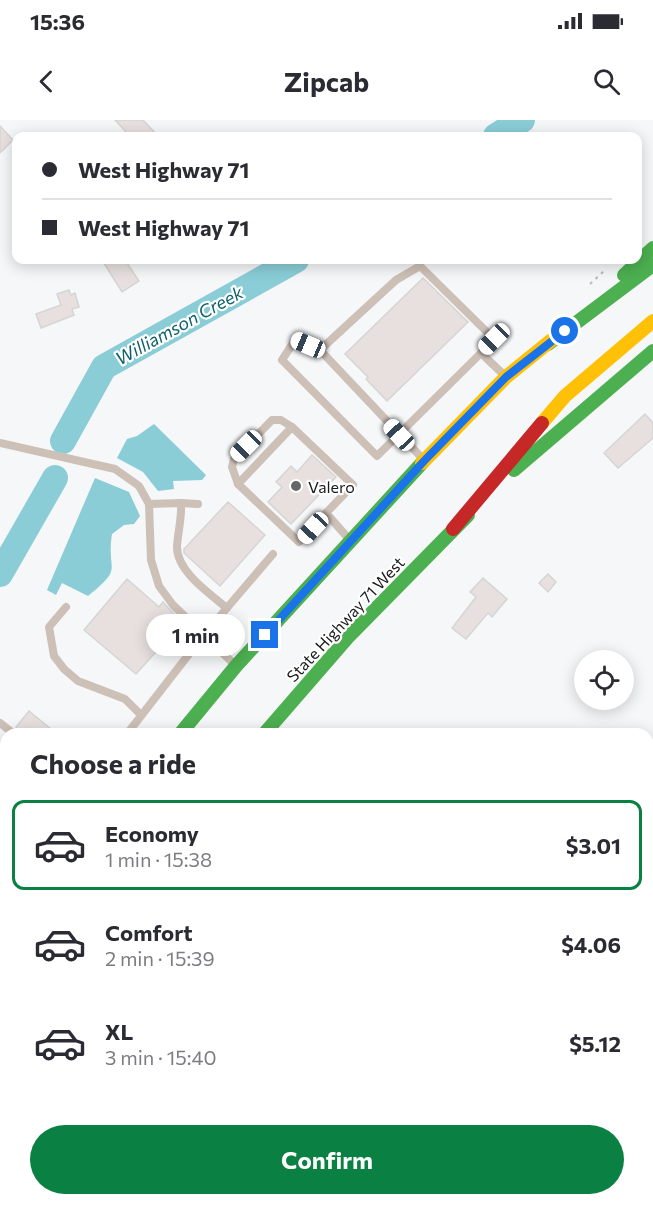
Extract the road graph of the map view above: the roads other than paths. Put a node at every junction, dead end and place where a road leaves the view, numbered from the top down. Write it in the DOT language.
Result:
graph roads {
  1 [pos="636,264"];
  2 [pos="653,265"];
  3 [pos="653,321"];
  4 [pos="548,344"];
  5 [pos="320,350"];
  6 [pos="653,351"];
  7 [pos="480,353"];
  8 [pos="506,377"];
  9 [pos="292,427"];
  10 [pos="399,435"];
  11 [pos="0,443"];
  12 [pos="424,461"];
  13 [pos="238,484"];
  14 [pos="181,503"];
  15 [pos="149,504"];
  16 [pos="198,504"];
  17 [pos="327,513"];
  18 [pos="453,529"];
  19 [pos="351,541"];
  20 [pos="273,554"];
  21 [pos="66,606"];
  22 [pos="227,608"];
  23 [pos="203,636"];
  24 [pos="236,666"];
  25 [pos="141,716"];
  26 [pos="132,728"];
  27 [pos="185,728"];
  28 [pos="269,728"];
  1 -- 4 [label="main road"];
  2 -- 4 [label="main road"];
  3 -- 18 [label="main road"];
  4 -- 8 [label="main road"];
  5 -- 7 [label="lane"];
  5 -- 10 [label="lane"];
  5 -- 10 [label="lane"];
  6 -- 18 [label="main road"];
  7 -- 8 [label="lane"];
  7 -- 10 [label="lane"];
  8 -- 12 [label="main road"];
  9 -- 13 [label="lane"];
  9 -- 13 [label="lane"];
  9 -- 17 [label="lane"];
  10 -- 12 [label="lane"];
  11 -- 15 [label="lane"];
  12 -- 19 [label="main road"];
  13 -- 17 [label="lane"];
  14 -- 15 [label="lane"];
  14 -- 16 [label="lane"];
  14 -- 22 [label="lane"];
  15 -- 23 [label="lane"];
  17 -- 19 [label="lane"];
  18 -- 28 [label="main road, State Highway 71 West"];
  19 -- 24 [label="main road"];
  20 -- 22 [label="lane"];
  21 -- 25 [label="lane"];
  22 -- 23 [label="lane"];
  23 -- 24 [label="lane"];
  23 -- 25 [label="lane"];
  24 -- 27 [label="main road"];
  25 -- 26 [label="lane"];
}
